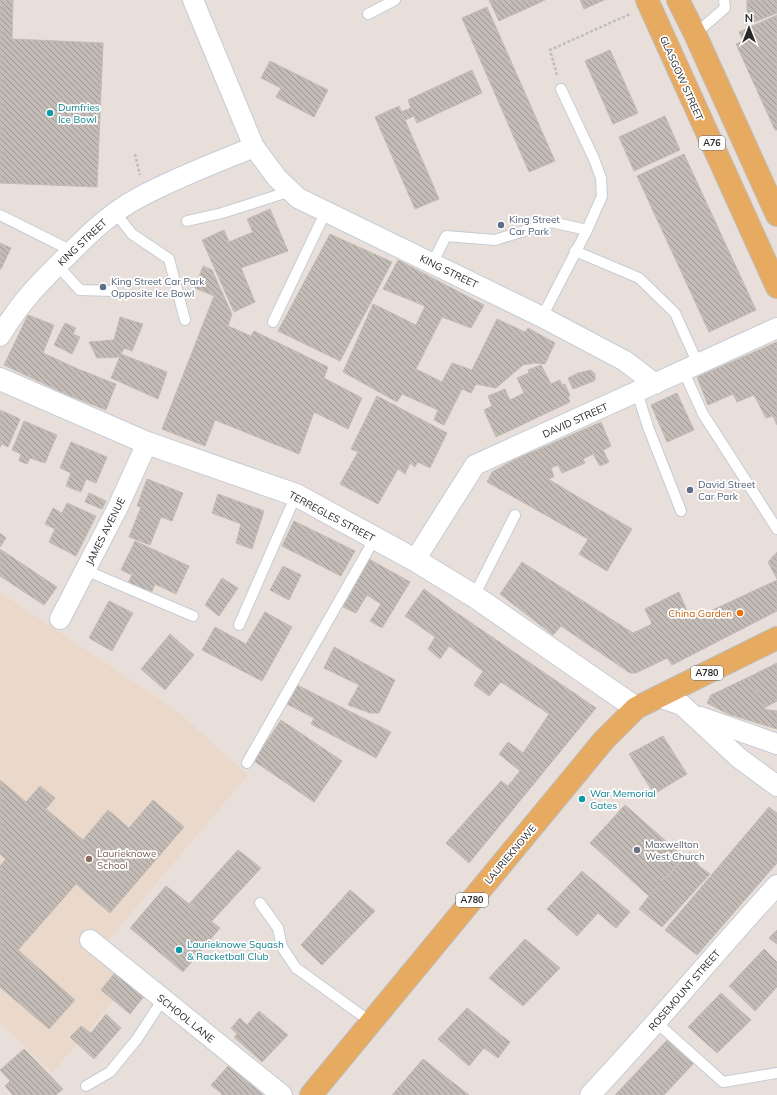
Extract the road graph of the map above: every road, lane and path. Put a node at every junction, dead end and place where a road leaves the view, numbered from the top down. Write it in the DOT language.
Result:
graph roads {
  1 [pos="193,0"];
  2 [pos="395,0"];
  3 [pos="678,0"];
  4 [pos="724,0"];
  5 [pos="648,3"];
  6 [pos="368,14"];
  7 [pos="695,34"];
  8 [pos="561,89"];
  9 [pos="254,147"];
  10 [pos="292,191"];
  11 [pos="326,211"];
  12 [pos="115,212"];
  13 [pos="0,215"];
  14 [pos="777,215"];
  15 [pos="187,221"];
  16 [pos="587,230"];
  17 [pos="72,251"];
  18 [pos="575,251"];
  19 [pos="432,264"];
  20 [pos="57,265"];
  21 [pos="777,287"];
  22 [pos="113,291"];
  23 [pos="542,317"];
  24 [pos="185,320"];
  25 [pos="273,322"];
  26 [pos="777,328"];
  27 [pos="0,336"];
  28 [pos="690,367"];
  29 [pos="0,378"];
  30 [pos="646,388"];
  31 [pos="147,443"];
  32 [pos="296,495"];
  33 [pos="681,511"];
  34 [pos="515,515"];
  35 [pos="777,529"];
  36 [pos="375,538"];
  37 [pos="415,560"];
  38 [pos="85,570"];
  39 [pos="474,596"];
  40 [pos="193,616"];
  41 [pos="60,619"];
  42 [pos="239,625"];
  43 [pos="777,638"];
  44 [pos="659,697"];
  45 [pos="636,708"];
  46 [pos="692,714"];
  47 [pos="777,744"];
  48 [pos="247,763"];
  49 [pos="777,786"];
  50 [pos="777,885"];
  51 [pos="260,903"];
  52 [pos="90,940"];
  53 [pos="163,999"];
  54 [pos="371,1022"];
  55 [pos="656,1022"];
  56 [pos="777,1073"];
  57 [pos="86,1086"];
  58 [pos="282,1095"];
  59 [pos="311,1095"];
  60 [pos="590,1095"];
  1 -- 9 [label="street, KING STREET"];
  2 -- 6 [label="lane"];
  3 -- 7 [label="main road, A76"];
  4 -- 7 [label="lane"];
  5 -- 8 [label="path"];
  5 -- 21 [label="main road, GLASGOW STREET / A76"];
  7 -- 14 [label="main road, A76"];
  8 -- 16 [label="lane"];
  9 -- 10 [label="street, KING STREET"];
  9 -- 12 [label="street, KING STREET"];
  10 -- 11 [label="street, KING STREET"];
  10 -- 15 [label="lane"];
  11 -- 19 [label="street, KING STREET"];
  11 -- 25 [label="lane"];
  12 -- 17 [label="street, KING STREET"];
  12 -- 24 [label="lane"];
  13 -- 17 [label="lane"];
  16 -- 18 [label="lane"];
  16 -- 19 [label="lane"];
  17 -- 20 [label="street, KING STREET"];
  18 -- 23 [label="lane"];
  18 -- 28 [label="lane"];
  19 -- 23 [label="street, KING STREET"];
  20 -- 22 [label="lane"];
  20 -- 27 [label="street, KING STREET"];
  23 -- 30 [label="street, KING STREET"];
  26 -- 28 [label="street, DAVID STREET"];
  28 -- 30 [label="street, DAVID STREET"];
  28 -- 35 [label="lane"];
  29 -- 31 [label="street, TERREGLES STREET"];
  30 -- 33 [label="lane"];
  30 -- 37 [label="street, DAVID STREET"];
  31 -- 32 [label="street, TERREGLES STREET"];
  31 -- 38 [label="street, JAMES AVENUE"];
  32 -- 36 [label="street, TERREGLES STREET"];
  32 -- 42 [label="lane"];
  34 -- 39 [label="lane"];
  36 -- 37 [label="street, TERREGLES STREET"];
  36 -- 48 [label="lane"];
  37 -- 39 [label="street, TERREGLES STREET"];
  38 -- 40 [label="lane"];
  38 -- 41 [label="street, JAMES AVENUE"];
  39 -- 45 [label="street, TERREGLES STREET"];
  43 -- 44 [label="main road, A780"];
  44 -- 45 [label="main road, A780"];
  44 -- 46 [label="street"];
  45 -- 54 [label="main road, LAURIEKNOWE / A780"];
  46 -- 47 [label="street"];
  46 -- 49 [label="street"];
  50 -- 55 [label="street, ROSEMOUNT STREET"];
  51 -- 54 [label="lane"];
  52 -- 53 [label="street, SCHOOL LANE"];
  53 -- 57 [label="lane"];
  53 -- 58 [label="street, SCHOOL LANE"];
  54 -- 59 [label="main road, LAURIEKNOWE / A780"];
  55 -- 56 [label="lane"];
  55 -- 60 [label="street, ROSEMOUNT STREET"];
}
